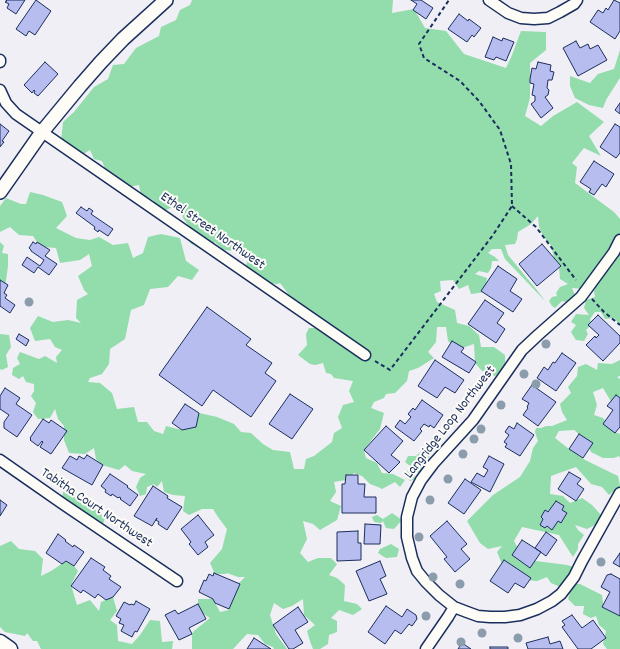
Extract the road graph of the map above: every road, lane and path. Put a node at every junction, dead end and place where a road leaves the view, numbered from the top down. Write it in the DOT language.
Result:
graph roads {
  1 [pos="166,0"];
  2 [pos="449,0"];
  3 [pos="489,0"];
  4 [pos="577,0"];
  5 [pos="0,90"];
  6 [pos="42,132"];
  7 [pos="0,192"];
  8 [pos="512,206"];
  9 [pos="620,240"];
  10 [pos="576,280"];
  11 [pos="590,297"];
  12 [pos="620,325"];
  13 [pos="365,355"];
  14 [pos="0,460"];
  15 [pos="620,493"];
  16 [pos="177,581"];
  17 [pos="454,607"];
  18 [pos="0,642"];
  19 [pos="10,649"];
  20 [pos="426,649"];
  1 -- 6 [label="street"];
  2 -- 8 [label="path"];
  3 -- 4 [label="street"];
  5 -- 6 [label="street, Ethel Street Northwest"];
  6 -- 7 [label="street"];
  6 -- 13 [label="street, Ethel Street Northwest"];
  8 -- 10 [label="path"];
  8 -- 13 [label="path"];
  9 -- 17 [label="street, Langridge Loop Northwest"];
  11 -- 12 [label="path"];
  14 -- 16 [label="street, Tabitha Court Northwest"];
  15 -- 17 [label="street, Langridge Loop Northwest"];
  17 -- 20 [label="street"];
  18 -- 19 [label="main road"];
}
